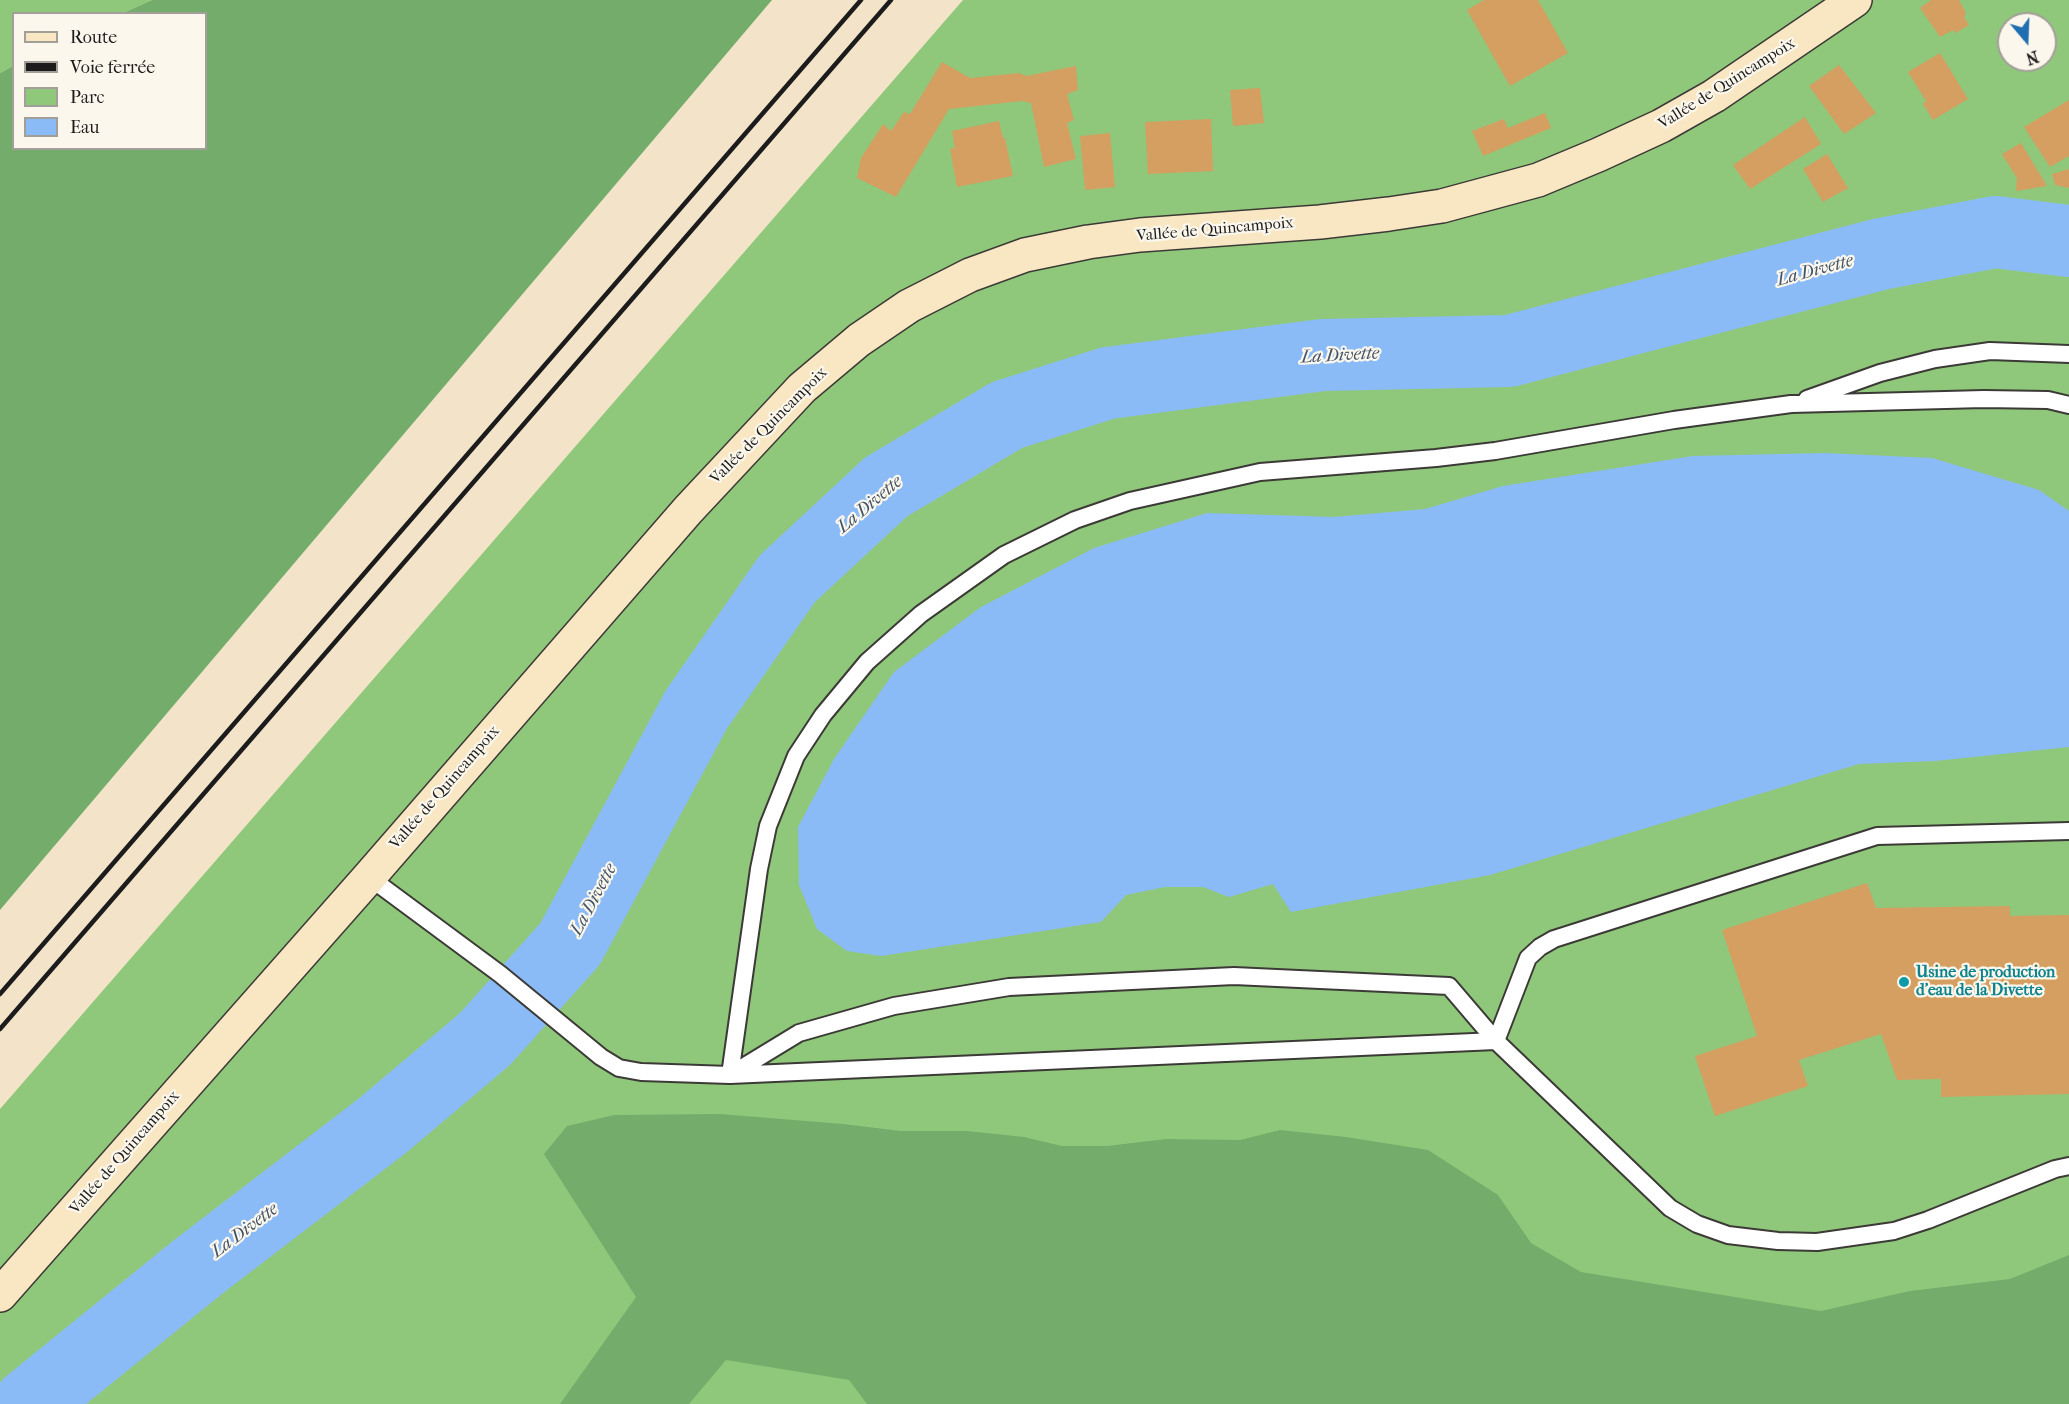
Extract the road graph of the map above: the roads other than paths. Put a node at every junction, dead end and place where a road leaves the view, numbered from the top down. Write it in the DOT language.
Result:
graph roads {
  1 [pos="1855,0"];
  2 [pos="2069,354"];
  3 [pos="1791,404"];
  4 [pos="2069,405"];
  5 [pos="2069,831"];
  6 [pos="369,877"];
  7 [pos="1496,1041"];
  8 [pos="730,1075"];
  9 [pos="2069,1166"];
  10 [pos="0,1295"];
  1 -- 6 [label="main road, Vallée de Quincampoix"];
  2 -- 3 [label="lane"];
  3 -- 4 [label="lane"];
  3 -- 8 [label="lane"];
  5 -- 7 [label="lane"];
  6 -- 8 [label="lane"];
  6 -- 10 [label="main road, Vallée de Quincampoix"];
  7 -- 8 [label="lane"];
  7 -- 8 [label="lane"];
  7 -- 9 [label="lane"];
}
